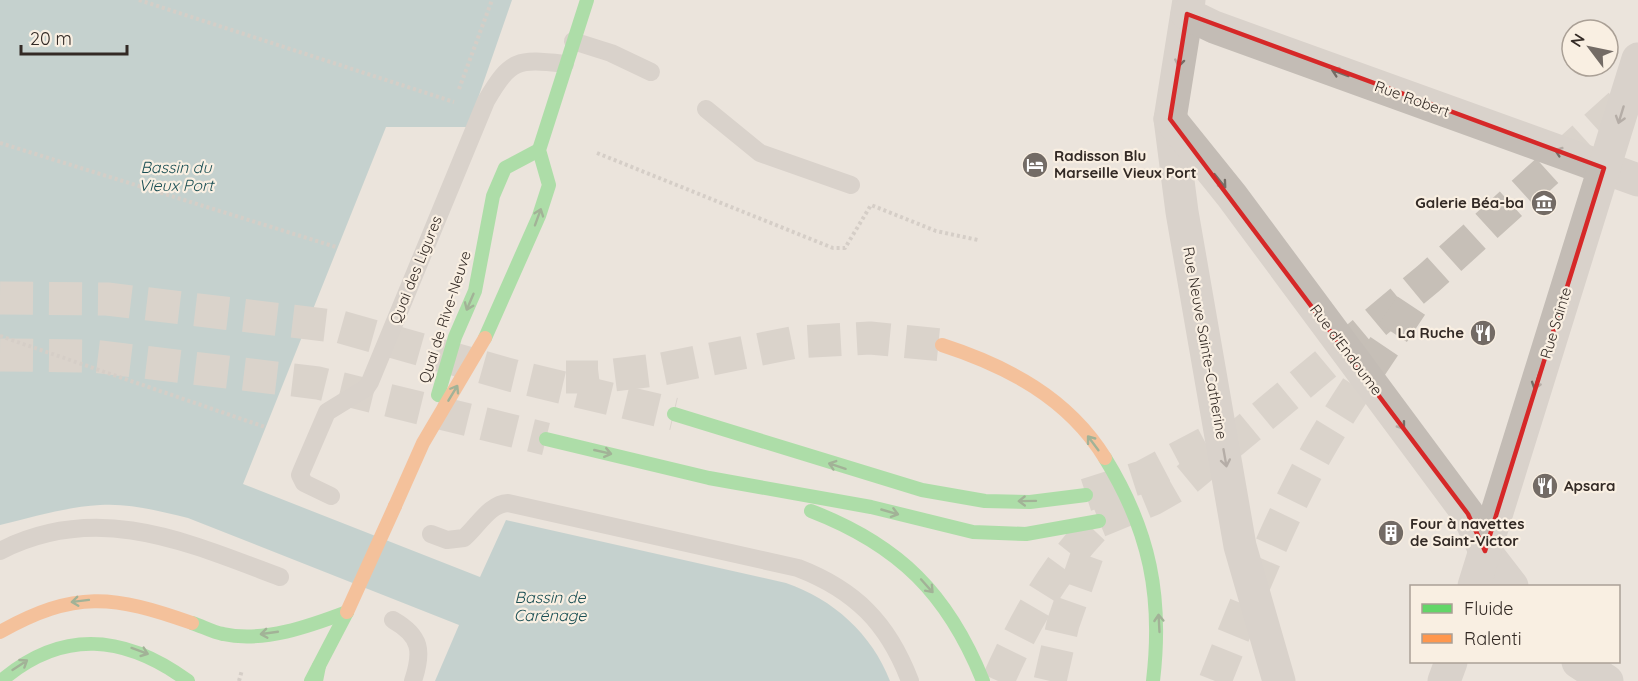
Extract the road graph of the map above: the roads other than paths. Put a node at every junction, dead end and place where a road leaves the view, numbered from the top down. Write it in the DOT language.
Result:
graph roads {
  1 [pos="587,0"];
  2 [pos="1188,7"];
  3 [pos="573,41"];
  4 [pos="1638,59"];
  5 [pos="565,64"];
  6 [pos="651,72"];
  7 [pos="706,109"];
  8 [pos="1170,119"];
  9 [pos="538,150"];
  10 [pos="1604,168"];
  11 [pos="1638,180"];
  12 [pos="851,185"];
  13 [pos="942,345"];
  14 [pos="674,414"];
  15 [pos="546,439"];
  16 [pos="423,443"];
  17 [pos="709,478"];
  18 [pos="330,495"];
  19 [pos="1086,495"];
  20 [pos="1099,521"];
  21 [pos="431,534"];
  22 [pos="0,551"];
  23 [pos="1485,551"];
  24 [pos="280,577"];
  25 [pos="1474,585"];
  26 [pos="1511,585"];
  27 [pos="347,612"];
  28 [pos="393,620"];
  29 [pos="0,632"];
  30 [pos="1451,663"];
  31 [pos="1580,663"];
  32 [pos="1274,677"];
  33 [pos="0,681"];
  34 [pos="188,681"];
  35 [pos="314,681"];
  36 [pos="413,681"];
  37 [pos="910,681"];
  38 [pos="983,681"];
  39 [pos="1153,681"];
  40 [pos="1444,681"];
  41 [pos="1607,681"];
  1 -- 3 [label="main road"];
  2 -- 8 [label="street, Rue Neuve Sainte-Catherine, one-way"];
  10 -- 2 [label="street, Rue Robert, one-way"];
  3 -- 5 [label="main road"];
  3 -- 6 [label="lane"];
  4 -- 10 [label="street, Rue Sainte, one-way"];
  5 -- 9 [label="main road"];
  5 -- 18 [label="lane, Quai des Ligures"];
  7 -- 12 [label="lane"];
  8 -- 23 [label="street, Rue d'Endoume, one-way"];
  8 -- 32 [label="street, Rue Neuve Sainte-Catherine, one-way"];
  16 -- 9 [label="main road, Quai de Rive-Neuve, one-way"];
  9 -- 16 [label="main road, Quai de Rive-Neuve, one-way"];
  10 -- 11 [label="street, Rue Robert"];
  10 -- 23 [label="street, Rue Sainte, one-way"];
  39 -- 13 [label="main road, one-way"];
  19 -- 14 [label="main road, one-way"];
  15 -- 17 [label="main road, one-way"];
  16 -- 27 [label="main road, Quai de Rive-Neuve, bridge"];
  17 -- 20 [label="main road, one-way"];
  17 -- 38 [label="main road, one-way"];
  21 -- 37 [label="lane"];
  22 -- 24 [label="lane"];
  23 -- 25 [label="street, Rue Sainte"];
  23 -- 26 [label="street, Rue d'Endoume"];
  27 -- 29 [label="main road, one-way"];
  27 -- 35 [label="main road, Quai de Rive-Neuve"];
  28 -- 36 [label="lane"];
  30 -- 40 [label="street"];
  31 -- 41 [label="street"];
  33 -- 34 [label="main road, one-way"];
}
